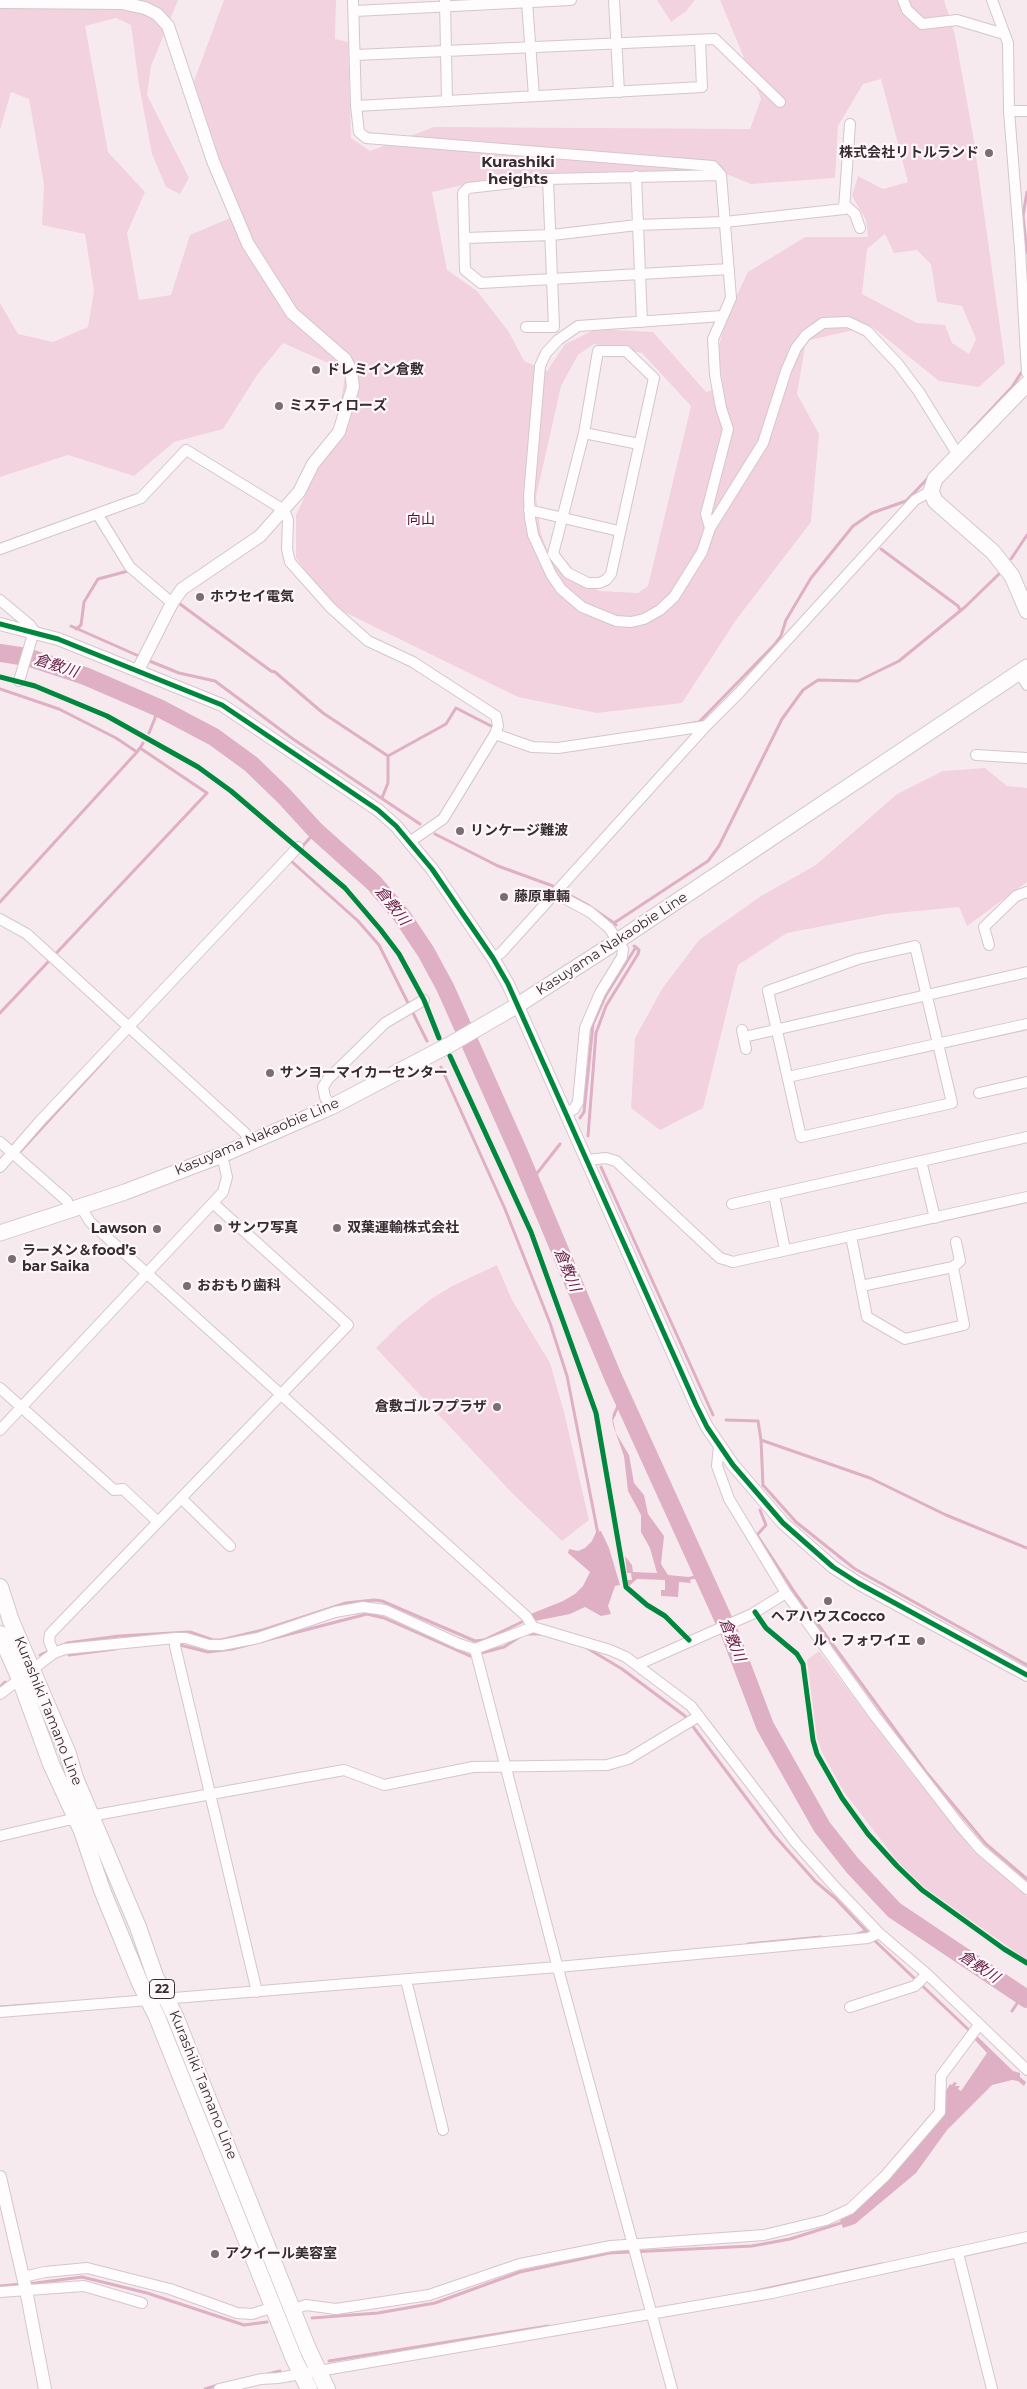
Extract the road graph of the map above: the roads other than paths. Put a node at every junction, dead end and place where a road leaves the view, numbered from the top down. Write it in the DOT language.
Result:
graph roads {
  1 [pos="353,0"];
  2 [pos="571,0"];
  3 [pos="614,0"];
  4 [pos="902,0"];
  5 [pos="992,0"];
  6 [pos="126,2"];
  7 [pos="527,2"];
  8 [pos="0,3"];
  9 [pos="445,3"];
  10 [pos="355,11"];
  11 [pos="1004,34"];
  12 [pos="700,40"];
  13 [pos="617,45"];
  14 [pos="530,47"];
  15 [pos="446,53"];
  16 [pos="356,55"];
  17 [pos="619,92"];
  18 [pos="534,96"];
  19 [pos="447,101"];
  20 [pos="780,102"];
  21 [pos="356,106"];
  22 [pos="1009,111"];
  23 [pos="1027,111"];
  24 [pos="850,124"];
  25 [pos="636,176"];
  26 [pos="721,176"];
  27 [pos="548,179"];
  28 [pos="844,204"];
  29 [pos="725,222"];
  30 [pos="637,225"];
  31 [pos="860,228"];
  32 [pos="552,235"];
  33 [pos="466,238"];
  34 [pos="729,269"];
  35 [pos="639,274"];
  36 [pos="553,280"];
  37 [pos="722,316"];
  38 [pos="642,322"];
  39 [pos="578,326"];
  40 [pos="526,327"];
  41 [pos="554,327"];
  42 [pos="1027,373"];
  43 [pos="1027,384"];
  44 [pos="584,433"];
  45 [pos="639,444"];
  46 [pos="958,455"];
  47 [pos="930,491"];
  48 [pos="284,510"];
  49 [pos="529,510"];
  50 [pos="98,515"];
  51 [pos="563,518"];
  52 [pos="710,528"];
  53 [pos="620,531"];
  54 [pos="0,550"];
  55 [pos="0,600"];
  56 [pos="172,603"];
  57 [pos="1027,611"];
  58 [pos="0,624"];
  59 [pos="33,635"];
  60 [pos="142,662"];
  61 [pos="1023,669"];
  62 [pos="19,679"];
  63 [pos="1027,685"];
  64 [pos="706,726"];
  65 [pos="495,734"];
  66 [pos="976,754"];
  67 [pos="1027,758"];
  68 [pos="411,841"];
  69 [pos="298,847"];
  70 [pos="557,890"];
  71 [pos="1027,892"];
  72 [pos="0,919"];
  73 [pos="619,940"];
  74 [pos="989,945"];
  75 [pos="493,958"];
  76 [pos="1027,972"];
  77 [pos="927,994"];
  78 [pos="416,1005"];
  79 [pos="518,1005"];
  80 [pos="1027,1024"];
  81 [pos="777,1029"];
  82 [pos="131,1030"];
  83 [pos="938,1044"];
  84 [pos="746,1049"];
  85 [pos="788,1077"];
  86 [pos="1027,1082"];
  87 [pos="979,1093"];
  88 [pos="330,1107"];
  89 [pos="566,1113"];
  90 [pos="1027,1137"];
  91 [pos="0,1142"];
  92 [pos="250,1143"];
  93 [pos="222,1155"];
  94 [pos="15,1156"];
  95 [pos="587,1160"];
  96 [pos="921,1161"];
  97 [pos="0,1167"];
  98 [pos="774,1195"];
  99 [pos="1027,1197"];
  100 [pos="214,1204"];
  101 [pos="732,1204"];
  102 [pos="76,1209"];
  103 [pos="935,1218"];
  104 [pos="0,1233"];
  105 [pos="851,1236"];
  106 [pos="956,1242"];
  107 [pos="785,1250"];
  108 [pos="953,1267"];
  109 [pos="146,1274"];
  110 [pos="861,1286"];
  111 [pos="0,1388"];
  112 [pos="281,1394"];
  113 [pos="22,1408"];
  114 [pos="0,1430"];
  115 [pos="719,1445"];
  116 [pos="181,1498"];
  117 [pos="158,1522"];
  118 [pos="230,1546"];
  119 [pos="0,1587"];
  120 [pos="786,1592"];
  121 [pos="529,1621"];
  122 [pos="0,1634"];
  123 [pos="175,1642"];
  124 [pos="53,1649"];
  125 [pos="476,1653"];
  126 [pos="637,1665"];
  127 [pos="26,1674"];
  128 [pos="1027,1675"];
  129 [pos="0,1694"];
  130 [pos="693,1719"];
  131 [pos="505,1766"];
  132 [pos="211,1794"];
  133 [pos="93,1817"];
  134 [pos="76,1819"];
  135 [pos="0,1836"];
  136 [pos="1027,1889"];
  137 [pos="874,1936"];
  138 [pos="557,1964"];
  139 [pos="406,1980"];
  140 [pos="921,1980"];
  141 [pos="256,1989"];
  142 [pos="166,1997"];
  143 [pos="148,1999"];
  144 [pos="850,2007"];
  145 [pos="0,2012"];
  146 [pos="974,2031"];
  147 [pos="1027,2070"];
  148 [pos="442,2130"];
  149 [pos="0,2178"];
  150 [pos="1027,2237"];
  151 [pos="634,2244"];
  152 [pos="958,2253"];
  153 [pos="24,2284"];
  154 [pos="0,2292"];
  155 [pos="142,2303"];
  156 [pos="274,2307"];
  157 [pos="294,2309"];
  158 [pos="652,2311"];
  159 [pos="319,2370"];
  160 [pos="301,2373"];
  161 [pos="45,2389"];
  162 [pos="219,2389"];
  163 [pos="309,2389"];
  164 [pos="327,2389"];
  165 [pos="672,2389"];
  166 [pos="992,2389"];
  1 -- 10 [label="street"];
  2 -- 7 [label="street"];
  3 -- 13 [label="street"];
  4 -- 11 [label="street"];
  5 -- 11 [label="street"];
  6 -- 8 [label="street"];
  6 -- 48 [label="street"];
  7 -- 9 [label="street"];
  7 -- 14 [label="street"];
  9 -- 10 [label="street"];
  9 -- 15 [label="street"];
  10 -- 16 [label="street"];
  11 -- 22 [label="street"];
  12 -- 13 [label="street"];
  12 -- 17 [label="street"];
  12 -- 20 [label="street"];
  13 -- 14 [label="street"];
  13 -- 17 [label="street"];
  14 -- 15 [label="street"];
  14 -- 18 [label="street"];
  15 -- 16 [label="street"];
  15 -- 19 [label="street"];
  16 -- 21 [label="street"];
  17 -- 18 [label="street"];
  18 -- 19 [label="street"];
  19 -- 21 [label="street"];
  21 -- 26 [label="street"];
  22 -- 23 [label="street"];
  22 -- 42 [label="street"];
  24 -- 28 [label="street"];
  25 -- 26 [label="street"];
  25 -- 27 [label="street"];
  25 -- 30 [label="street"];
  26 -- 29 [label="street"];
  27 -- 32 [label="street"];
  27 -- 33 [label="street"];
  28 -- 29 [label="street"];
  28 -- 31 [label="street"];
  29 -- 30 [label="street"];
  29 -- 34 [label="street"];
  30 -- 32 [label="street"];
  30 -- 35 [label="street"];
  32 -- 33 [label="street"];
  32 -- 36 [label="street"];
  33 -- 36 [label="street"];
  34 -- 35 [label="street"];
  34 -- 37 [label="street"];
  35 -- 36 [label="street"];
  35 -- 38 [label="street"];
  36 -- 41 [label="street"];
  37 -- 38 [label="street"];
  37 -- 52 [label="street"];
  38 -- 39 [label="street"];
  39 -- 41 [label="street"];
  39 -- 49 [label="street"];
  40 -- 41 [label="street"];
  43 -- 46 [label="main road"];
  44 -- 45 [label="street"];
  44 -- 45 [label="street"];
  44 -- 51 [label="street"];
  45 -- 53 [label="street"];
  46 -- 47 [label="main road"];
  46 -- 52 [label="street"];
  47 -- 57 [label="main road"];
  47 -- 64 [label="street"];
  48 -- 50 [label="street"];
  48 -- 56 [label="street"];
  48 -- 65 [label="street"];
  49 -- 51 [label="street"];
  49 -- 52 [label="street"];
  50 -- 54 [label="street"];
  50 -- 56 [label="street"];
  51 -- 53 [label="street"];
  51 -- 53 [label="street"];
  55 -- 59 [label="street"];
  56 -- 60 [label="street"];
  58 -- 59 [label="street"];
  59 -- 60 [label="street"];
  59 -- 62 [label="street"];
  60 -- 68 [label="street"];
  61 -- 63 [label="street"];
  61 -- 73 [label="main road, Kasuyama Nakaobie Line"];
  64 -- 65 [label="street"];
  64 -- 70 [label="street"];
  65 -- 68 [label="street"];
  66 -- 67 [label="street"];
  68 -- 75 [label="street"];
  69 -- 82 [label="street"];
  70 -- 73 [label="street"];
  70 -- 75 [label="street"];
  71 -- 74 [label="street"];
  72 -- 82 [label="street"];
  73 -- 79 [label="main road, Kasuyama Nakaobie Line"];
  73 -- 89 [label="street"];
  75 -- 79 [label="street"];
  76 -- 77 [label="street"];
  77 -- 81 [label="street"];
  77 -- 81 [label="street"];
  77 -- 83 [label="street"];
  78 -- 88 [label="street"];
  79 -- 88 [label="main road, Kasuyama Nakaobie Line"];
  79 -- 89 [label="street"];
  80 -- 83 [label="street"];
  81 -- 84 [label="street"];
  81 -- 85 [label="street"];
  82 -- 92 [label="street"];
  82 -- 94 [label="street"];
  83 -- 85 [label="street"];
  83 -- 85 [label="street"];
  86 -- 87 [label="street"];
  88 -- 92 [label="main road, Kasuyama Nakaobie Line"];
  89 -- 95 [label="street"];
  90 -- 96 [label="street"];
  91 -- 94 [label="street"];
  92 -- 93 [label="main road, Kasuyama Nakaobie Line"];
  93 -- 100 [label="street"];
  93 -- 102 [label="main road, Kasuyama Nakaobie Line"];
  94 -- 97 [label="street"];
  94 -- 102 [label="street"];
  95 -- 107 [label="street"];
  95 -- 115 [label="street"];
  96 -- 98 [label="street"];
  96 -- 103 [label="street"];
  98 -- 101 [label="street"];
  98 -- 107 [label="street"];
  99 -- 103 [label="street"];
  100 -- 109 [label="street"];
  100 -- 112 [label="street"];
  102 -- 104 [label="main road, Kasuyama Nakaobie Line"];
  102 -- 109 [label="street"];
  103 -- 105 [label="street"];
  105 -- 107 [label="street"];
  105 -- 110 [label="street"];
  106 -- 108 [label="street"];
  108 -- 110 [label="street"];
  108 -- 110 [label="street"];
  109 -- 112 [label="street"];
  109 -- 113 [label="street"];
  111 -- 113 [label="street"];
  112 -- 116 [label="street"];
  112 -- 121 [label="street"];
  113 -- 114 [label="street"];
  113 -- 117 [label="street"];
  115 -- 120 [label="street"];
  115 -- 128 [label="street"];
  116 -- 117 [label="street"];
  116 -- 118 [label="street"];
  117 -- 124 [label="street"];
  119 -- 127 [label="main road, Kurashiki Tamano Line / 22"];
  120 -- 126 [label="street"];
  120 -- 136 [label="street"];
  121 -- 125 [label="street"];
  121 -- 126 [label="street"];
  122 -- 127 [label="main road, Kurashiki Tamano Line / 22"];
  123 -- 124 [label="street"];
  123 -- 125 [label="street"];
  123 -- 132 [label="street"];
  124 -- 127 [label="street"];
  125 -- 131 [label="street"];
  126 -- 130 [label="street"];
  127 -- 129 [label="street"];
  127 -- 133 [label="main road, Kurashiki Tamano Line / 22"];
  127 -- 134 [label="main road, Kurashiki Tamano Line / 22"];
  130 -- 131 [label="street"];
  130 -- 137 [label="street"];
  131 -- 132 [label="street"];
  131 -- 138 [label="street"];
  132 -- 133 [label="street"];
  132 -- 141 [label="street"];
  133 -- 134 [label="street"];
  133 -- 142 [label="main road, Kurashiki Tamano Line / 22"];
  134 -- 135 [label="street"];
  134 -- 143 [label="main road, Kurashiki Tamano Line / 22"];
  137 -- 138 [label="street"];
  137 -- 140 [label="street"];
  138 -- 139 [label="street"];
  138 -- 151 [label="street"];
  139 -- 141 [label="street"];
  139 -- 148 [label="street"];
  140 -- 144 [label="street"];
  140 -- 146 [label="street"];
  141 -- 142 [label="street"];
  142 -- 143 [label="street"];
  142 -- 157 [label="main road, Kurashiki Tamano Line / 22"];
  143 -- 145 [label="street"];
  143 -- 156 [label="main road, Kurashiki Tamano Line / 22"];
  146 -- 147 [label="street"];
  146 -- 151 [label="street"];
  149 -- 153 [label="street"];
  150 -- 152 [label="street"];
  151 -- 157 [label="street"];
  151 -- 158 [label="street"];
  152 -- 158 [label="street"];
  152 -- 166 [label="street"];
  153 -- 154 [label="street"];
  153 -- 155 [label="street"];
  153 -- 156 [label="street"];
  153 -- 161 [label="street"];
  156 -- 160 [label="main road, Kurashiki Tamano Line / 22"];
  157 -- 159 [label="main road, Kurashiki Tamano Line / 22"];
  158 -- 159 [label="street"];
  158 -- 165 [label="street"];
  159 -- 160 [label="street"];
  159 -- 164 [label="main road, Kurashiki Tamano Line / 22"];
  160 -- 162 [label="street"];
  160 -- 163 [label="main road, Kurashiki Tamano Line / 22"];
}
